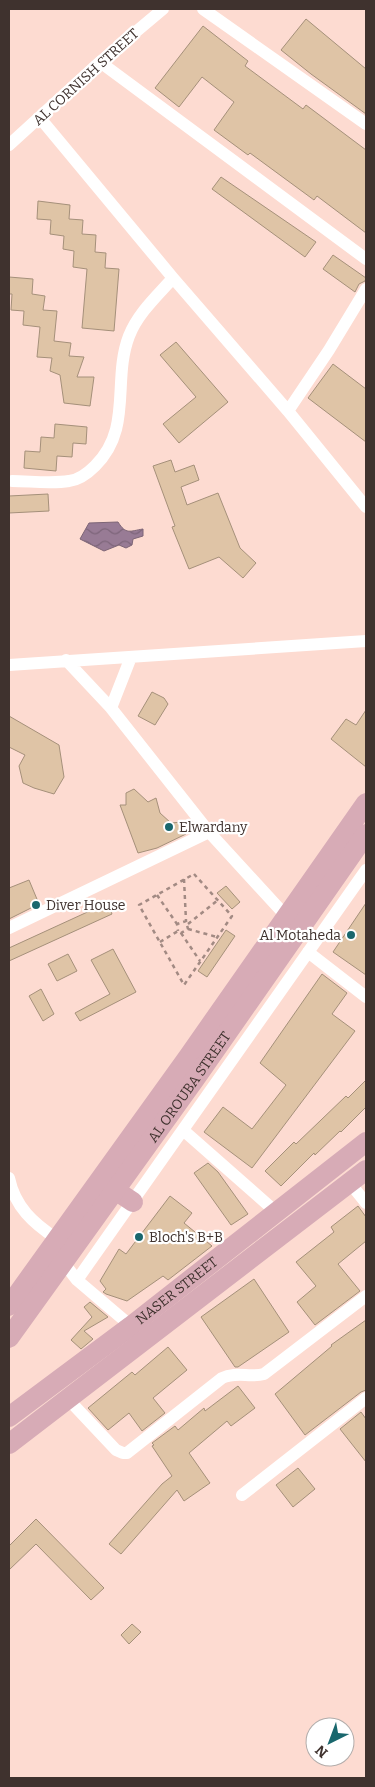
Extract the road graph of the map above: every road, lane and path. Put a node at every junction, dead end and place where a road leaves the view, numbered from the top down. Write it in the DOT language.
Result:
graph roads {
  1 [pos="163,9"];
  2 [pos="203,9"];
  3 [pos="100,62"];
  4 [pos="40,118"];
  5 [pos="366,124"];
  6 [pos="9,146"];
  7 [pos="366,259"];
  8 [pos="173,278"];
  9 [pos="366,289"];
  10 [pos="288,411"];
  11 [pos="12,481"];
  12 [pos="366,507"];
  13 [pos="366,641"];
  14 [pos="131,657"];
  15 [pos="66,660"];
  16 [pos="9,666"];
  17 [pos="111,708"];
  18 [pos="366,803"];
  19 [pos="209,832"];
  20 [pos="366,834"];
  21 [pos="366,870"];
  22 [pos="184,879"];
  23 [pos="157,895"];
  24 [pos="218,900"];
  25 [pos="286,916"];
  26 [pos="187,923"];
  27 [pos="177,924"];
  28 [pos="9,928"];
  29 [pos="188,929"];
  30 [pos="179,932"];
  31 [pos="217,937"];
  32 [pos="160,942"];
  33 [pos="308,952"];
  34 [pos="200,961"];
  35 [pos="366,996"];
  36 [pos="222,1023"];
  37 [pos="183,1130"];
  38 [pos="366,1142"];
  39 [pos="366,1170"];
  40 [pos="350,1183"];
  41 [pos="9,1184"];
  42 [pos="115,1190"];
  43 [pos="304,1190"];
  44 [pos="133,1202"];
  45 [pos="366,1203"];
  46 [pos="317,1208"];
  47 [pos="276,1212"];
  48 [pos="57,1239"];
  49 [pos="63,1262"];
  50 [pos="77,1280"];
  51 [pos="366,1296"];
  52 [pos="9,1306"];
  53 [pos="131,1326"];
  54 [pos="9,1338"];
  55 [pos="366,1398"];
  56 [pos="68,1399"];
  57 [pos="9,1417"];
  58 [pos="9,1444"];
  59 [pos="242,1495"];
  1 -- 3 [label="street, AL CORNISH STREET"];
  2 -- 5 [label="street"];
  3 -- 4 [label="street, AL CORNISH STREET"];
  3 -- 7 [label="street"];
  4 -- 6 [label="street, AL CORNISH STREET"];
  4 -- 8 [label="street"];
  8 -- 10 [label="street"];
  8 -- 11 [label="street"];
  9 -- 10 [label="street"];
  10 -- 12 [label="street"];
  13 -- 14 [label="street"];
  14 -- 15 [label="street"];
  14 -- 17 [label="street"];
  15 -- 16 [label="street"];
  15 -- 17 [label="street"];
  17 -- 19 [label="street"];
  18 -- 25 [label="main road, AL OROUBA STREET"];
  19 -- 25 [label="street"];
  19 -- 28 [label="street"];
  20 -- 36 [label="main road, AL OROUBA STREET"];
  21 -- 33 [label="street"];
  22 -- 23 [label="path"];
  22 -- 24 [label="path"];
  22 -- 26 [label="path"];
  23 -- 27 [label="path"];
  23 -- 32 [label="path"];
  24 -- 26 [label="path"];
  24 -- 31 [label="path"];
  25 -- 36 [label="main road, AL OROUBA STREET"];
  26 -- 27 [label="path"];
  26 -- 29 [label="path"];
  27 -- 30 [label="path"];
  29 -- 30 [label="path"];
  29 -- 31 [label="path"];
  30 -- 32 [label="path"];
  30 -- 34 [label="path"];
  31 -- 34 [label="path"];
  32 -- 34 [label="path"];
  33 -- 35 [label="street"];
  33 -- 37 [label="street"];
  36 -- 42 [label="main road, AL OROUBA STREET"];
  36 -- 48 [label="main road, AL OROUBA STREET"];
  37 -- 44 [label="street"];
  37 -- 47 [label="street"];
  38 -- 43 [label="main road, NASER STREET"];
  39 -- 40 [label="main road, NASER STREET"];
  40 -- 45 [label="street"];
  40 -- 46 [label="main road, NASER STREET"];
  41 -- 48 [label="street"];
  42 -- 44 [label="main road"];
  42 -- 49 [label="main road, AL OROUBA STREET"];
  43 -- 46 [label="main road"];
  43 -- 47 [label="main road, NASER STREET"];
  44 -- 50 [label="street"];
  46 -- 56 [label="main road, NASER STREET"];
  47 -- 53 [label="main road, NASER STREET"];
  48 -- 52 [label="main road, AL OROUBA STREET"];
  49 -- 50 [label="street"];
  49 -- 54 [label="main road, AL OROUBA STREET"];
  50 -- 53 [label="street"];
  51 -- 56 [label="street"];
  53 -- 57 [label="main road, NASER STREET"];
  55 -- 59 [label="street"];
  56 -- 58 [label="main road, NASER STREET"];
}
